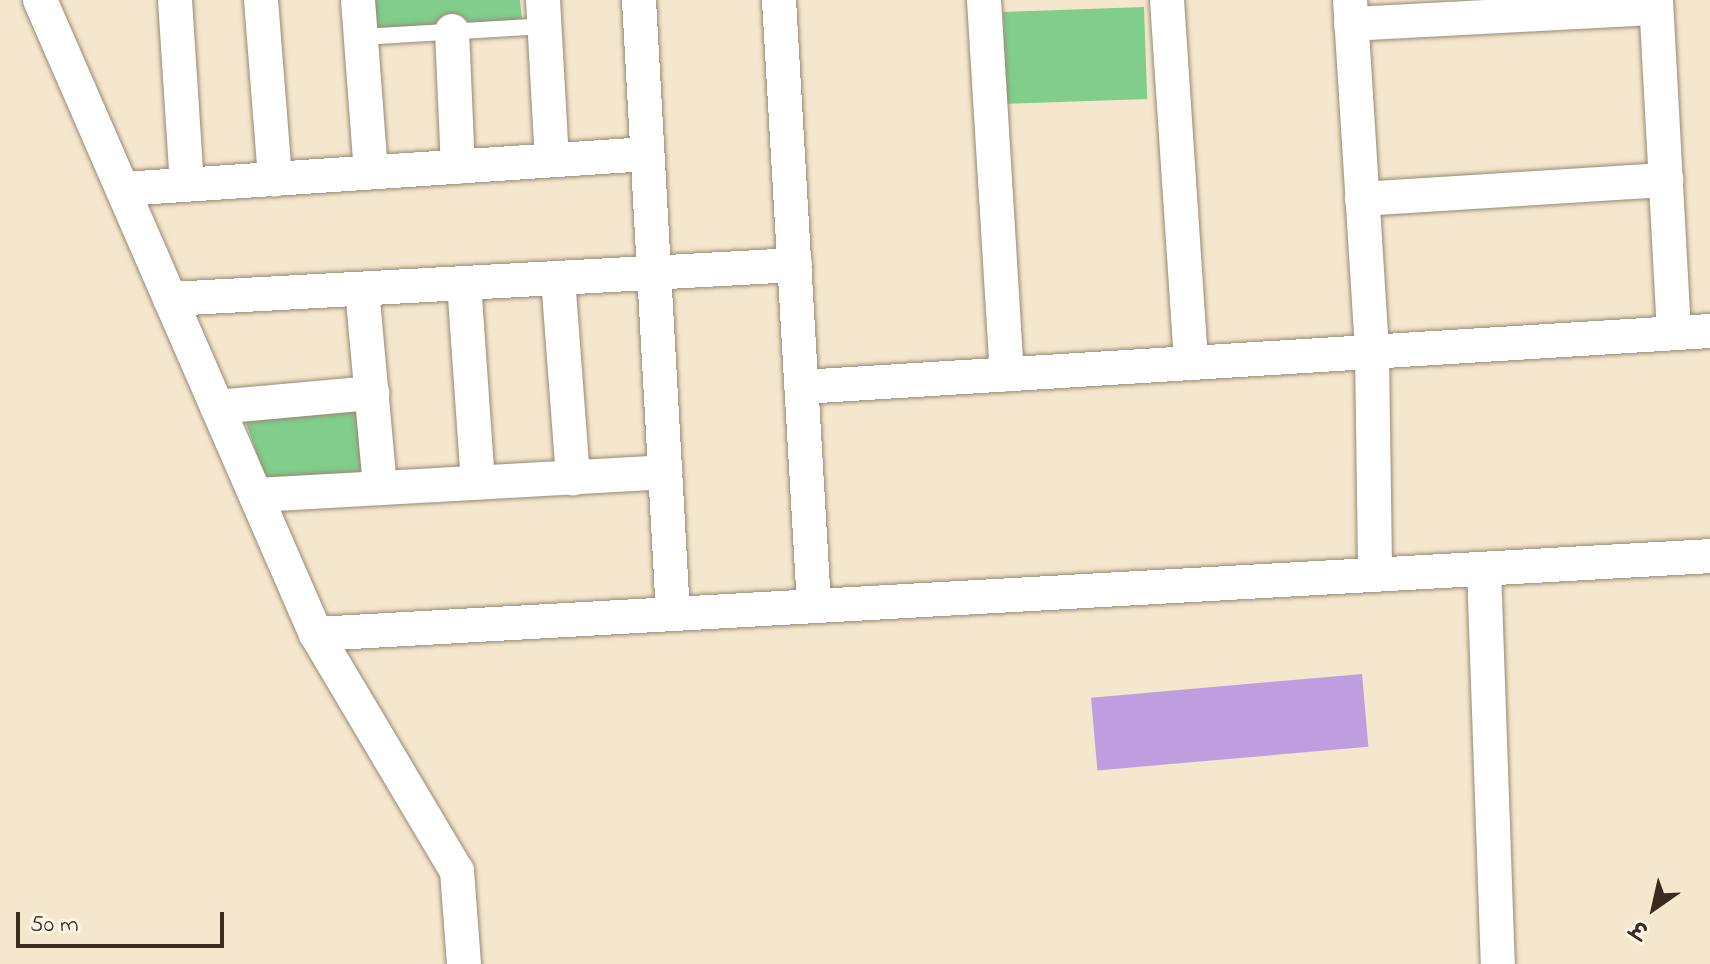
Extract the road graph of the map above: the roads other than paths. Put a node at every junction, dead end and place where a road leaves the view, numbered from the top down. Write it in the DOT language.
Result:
graph roads {
  1 [pos="40,0"];
  2 [pos="175,0"];
  3 [pos="261,0"];
  4 [pos="358,0"];
  5 [pos="639,0"];
  6 [pos="779,0"];
  7 [pos="984,0"];
  8 [pos="1167,0"];
  9 [pos="1656,4"];
  10 [pos="1350,12"];
  11 [pos="544,13"];
  12 [pos="452,31"];
  13 [pos="361,37"];
  14 [pos="647,154"];
  15 [pos="552,160"];
  16 [pos="458,167"];
  17 [pos="371,172"];
  18 [pos="275,179"];
  19 [pos="1666,180"];
  20 [pos="187,185"];
  21 [pos="123,189"];
  22 [pos="1362,199"];
  23 [pos="795,265"];
  24 [pos="654,273"];
  25 [pos="558,278"];
  26 [pos="464,283"];
  27 [pos="362,289"];
  28 [pos="170,299"];
  29 [pos="1710,331"];
  30 [pos="1674,333"];
  31 [pos="1372,352"];
  32 [pos="1191,363"];
  33 [pos="1007,374"];
  34 [pos="802,387"];
  35 [pos="372,393"];
  36 [pos="217,407"];
  37 [pos="665,472"];
  38 [pos="573,478"];
  39 [pos="478,483"];
  40 [pos="380,488"];
  41 [pos="256,495"];
  42 [pos="1710,556"];
  43 [pos="1484,569"];
  44 [pos="1375,575"];
  45 [pos="814,606"];
  46 [pos="673,614"];
  47 [pos="316,634"];
  48 [pos="464,964"];
  49 [pos="1498,964"];
  1 -- 21 [label="street"];
  2 -- 20 [label="street"];
  3 -- 18 [label="street"];
  4 -- 13 [label="street"];
  5 -- 14 [label="street"];
  6 -- 23 [label="street"];
  7 -- 33 [label="street"];
  8 -- 32 [label="street"];
  9 -- 10 [label="street"];
  9 -- 19 [label="street"];
  10 -- 22 [label="street"];
  11 -- 12 [label="lane"];
  11 -- 15 [label="street"];
  12 -- 13 [label="lane"];
  12 -- 16 [label="street"];
  13 -- 17 [label="street"];
  14 -- 15 [label="street"];
  14 -- 24 [label="street"];
  15 -- 16 [label="street"];
  16 -- 17 [label="street"];
  17 -- 18 [label="street"];
  18 -- 20 [label="street"];
  19 -- 22 [label="street"];
  19 -- 30 [label="street"];
  20 -- 21 [label="street"];
  21 -- 28 [label="street"];
  22 -- 31 [label="street"];
  23 -- 24 [label="street"];
  23 -- 34 [label="street"];
  24 -- 25 [label="street"];
  24 -- 37 [label="street"];
  25 -- 26 [label="street"];
  25 -- 38 [label="street"];
  26 -- 27 [label="street"];
  26 -- 39 [label="street"];
  27 -- 28 [label="street"];
  27 -- 35 [label="street"];
  28 -- 36 [label="street"];
  29 -- 30 [label="street"];
  30 -- 31 [label="street"];
  31 -- 32 [label="street"];
  31 -- 44 [label="street"];
  32 -- 33 [label="street"];
  33 -- 34 [label="street"];
  34 -- 45 [label="street"];
  35 -- 36 [label="street"];
  35 -- 40 [label="street"];
  36 -- 41 [label="street"];
  37 -- 38 [label="street"];
  37 -- 46 [label="street"];
  38 -- 39 [label="street"];
  39 -- 40 [label="street"];
  40 -- 41 [label="street"];
  41 -- 47 [label="street"];
  42 -- 43 [label="street"];
  43 -- 44 [label="street"];
  43 -- 49 [label="street"];
  44 -- 45 [label="street"];
  45 -- 46 [label="street"];
  46 -- 47 [label="street"];
  47 -- 48 [label="street"];
}
